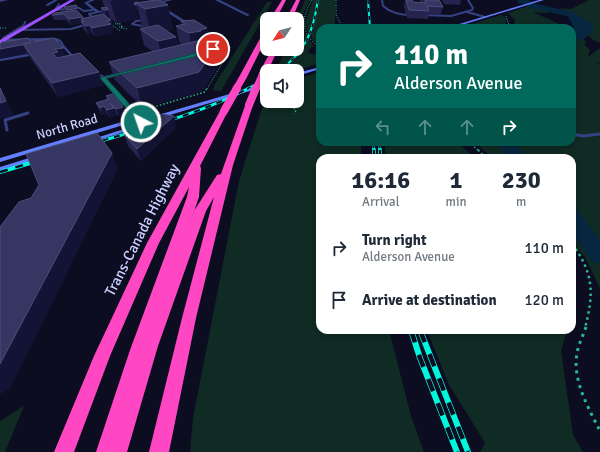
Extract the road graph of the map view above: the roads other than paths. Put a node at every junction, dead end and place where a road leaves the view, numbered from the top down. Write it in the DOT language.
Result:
graph roads {
  1 [pos="6,0"];
  2 [pos="66,0"];
  3 [pos="73,0"];
  4 [pos="93,0"];
  5 [pos="171,0"];
  6 [pos="217,0"];
  7 [pos="284,0"];
  8 [pos="298,0"];
  9 [pos="382,0"];
  10 [pos="468,0"];
  11 [pos="542,0"];
  12 [pos="0,1"];
  13 [pos="88,1"];
  14 [pos="57,2"];
  15 [pos="155,3"];
  16 [pos="148,4"];
  17 [pos="48,5"];
  18 [pos="119,8"];
  19 [pos="58,10"];
  20 [pos="96,11"];
  21 [pos="277,12"];
  22 [pos="292,12"];
  23 [pos="467,12"];
  24 [pos="248,15"];
  25 [pos="413,15"];
  26 [pos="420,15"];
  27 [pos="177,16"];
  28 [pos="485,17"];
  29 [pos="172,18"];
  30 [pos="158,20"];
  31 [pos="151,21"];
  32 [pos="25,22"];
  33 [pos="461,24"];
  34 [pos="197,29"];
  35 [pos="18,30"];
  36 [pos="191,31"];
  37 [pos="3,39"];
  38 [pos="22,39"];
  39 [pos="260,44"];
  40 [pos="64,48"];
  41 [pos="57,49"];
  42 [pos="41,52"];
  43 [pos="200,54"];
  44 [pos="272,56"];
  45 [pos="0,60"];
  46 [pos="74,63"];
  47 [pos="316,69"];
  48 [pos="125,72"];
  49 [pos="304,73"];
  50 [pos="260,86"];
  51 [pos="28,113"];
  52 [pos="143,123"];
  53 [pos="8,130"];
  54 [pos="600,134"];
  55 [pos="576,135"];
  56 [pos="82,144"];
  57 [pos="67,148"];
  58 [pos="43,149"];
  59 [pos="0,160"];
  60 [pos="197,161"];
  61 [pos="228,165"];
  62 [pos="0,169"];
  63 [pos="64,452"];
  64 [pos="106,452"];
  65 [pos="117,452"];
  66 [pos="159,452"];
  1 -- 12 [label="street"];
  2 -- 14 [label="main road"];
  3 -- 19 [label="main road"];
  4 -- 13 [label="street"];
  5 -- 15 [label="street"];
  6 -- 24 [label="street"];
  7 -- 21 [label="highway"];
  8 -- 22 [label="highway"];
  9 -- 25 [label="lane"];
  10 -- 23 [label="lane"];
  11 -- 28 [label="main road"];
  13 -- 20 [label="street"];
  14 -- 17 [label="street"];
  14 -- 19 [label="lane"];
  14 -- 32 [label="main road"];
  15 -- 16 [label="street"];
  15 -- 27 [label="street"];
  18 -- 20 [label="street"];
  19 -- 20 [label="lane"];
  19 -- 35 [label="main road"];
  20 -- 35 [label="lane"];
  23 -- 26 [label="lane"];
  23 -- 28 [label="lane"];
  27 -- 29 [label="lane"];
  27 -- 34 [label="street"];
  28 -- 33 [label="main road"];
  30 -- 31 [label="lane"];
  31 -- 31 [label="lane"];
  32 -- 35 [label="lane"];
  32 -- 37 [label="main road"];
  34 -- 36 [label="lane"];
  34 -- 43 [label="street"];
  35 -- 37 [label="main road"];
  37 -- 38 [label="lane"];
  37 -- 38 [label="lane"];
  38 -- 40 [label="lane"];
  39 -- 60 [label="highway, Trans-Canada Highway, bridge"];
  40 -- 41 [label="lane"];
  40 -- 46 [label="lane"];
  42 -- 45 [label="lane"];
  44 -- 61 [label="highway, bridge"];
  47 -- 49 [label="main road"];
  48 -- 52 [label="street"];
  50 -- 52 [label="main road, North Road"];
  51 -- 53 [label="lane"];
  52 -- 56 [label="main road, North Road"];
  52 -- 58 [label="main road, North Road"];
  54 -- 55 [label="lane"];
  57 -- 58 [label="main road"];
  58 -- 59 [label="main road, North Road"];
  58 -- 62 [label="main road"];
  60 -- 63 [label="highway, Trans-Canada Highway"];
  60 -- 64 [label="highway"];
  61 -- 65 [label="highway"];
  61 -- 66 [label="highway"];
}
